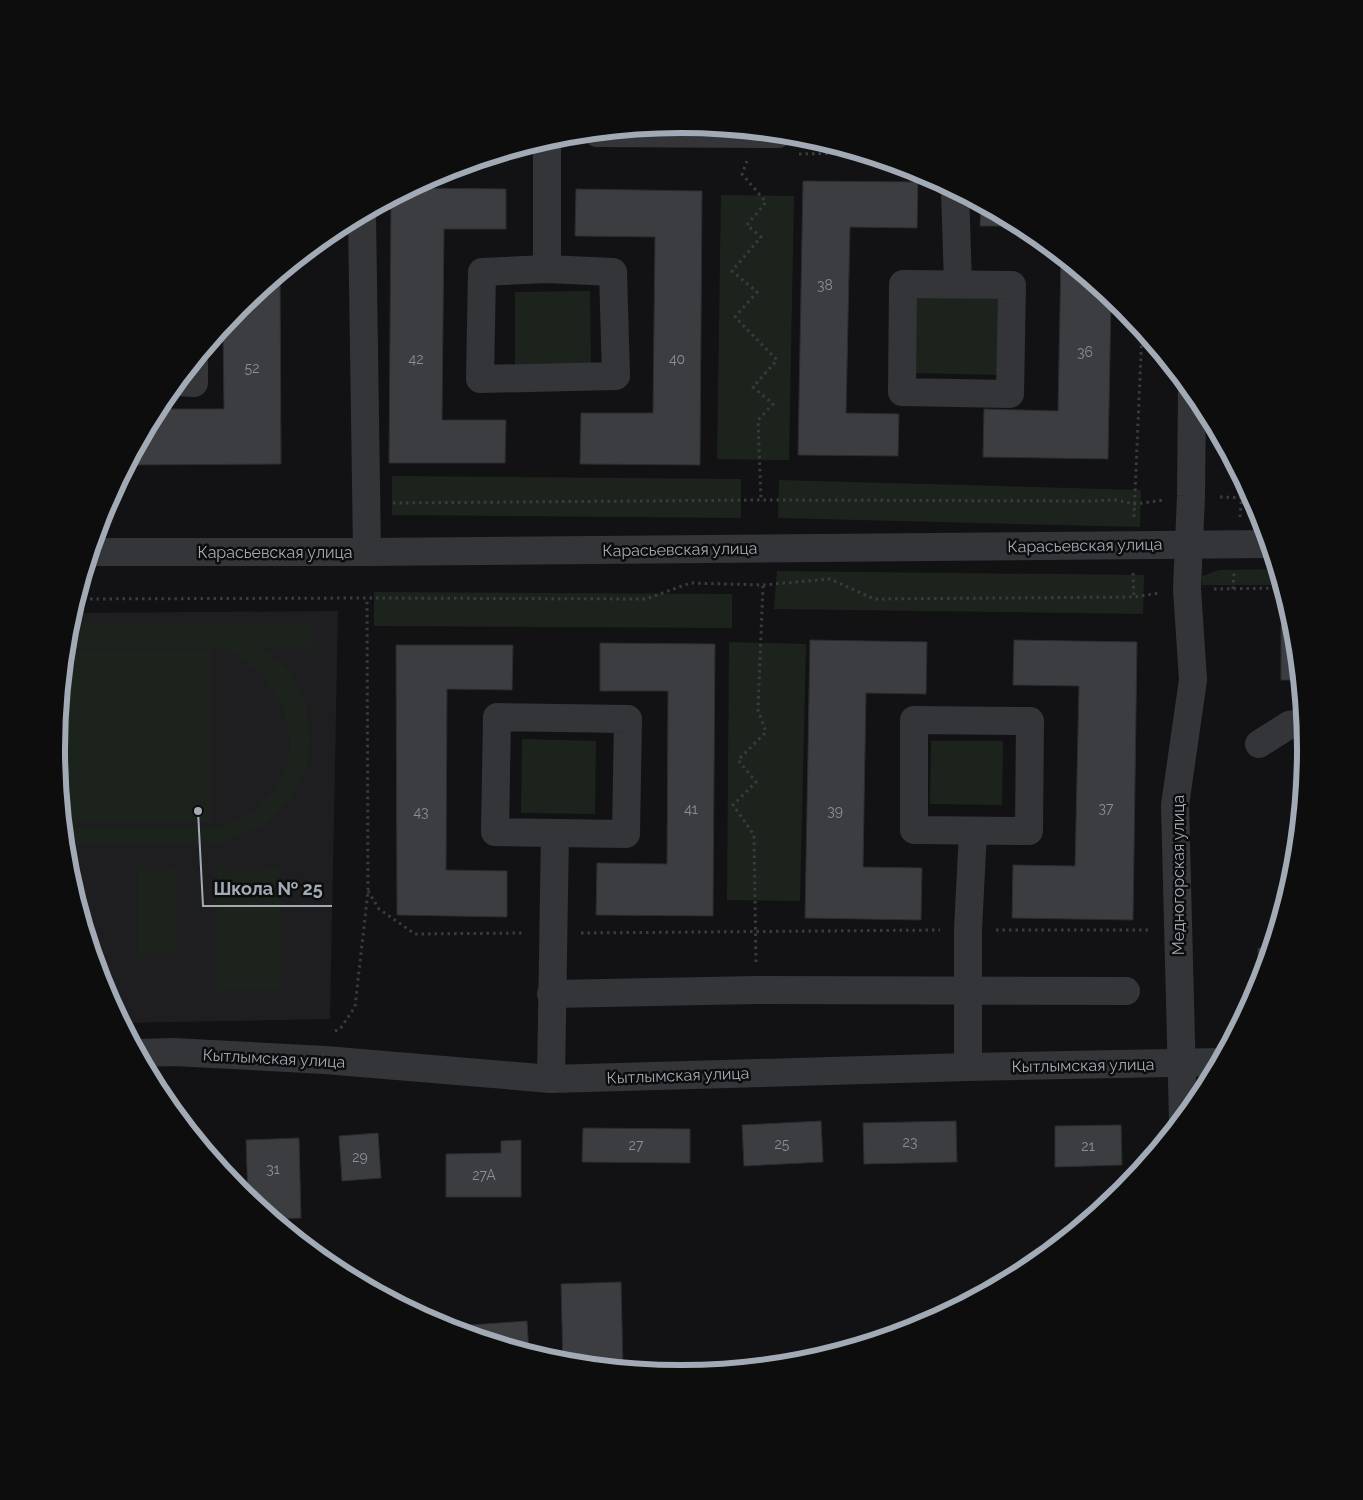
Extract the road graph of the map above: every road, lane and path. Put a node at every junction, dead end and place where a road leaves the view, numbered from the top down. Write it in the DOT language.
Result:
graph roads {
  1 [pos="672,133"];
  2 [pos="695,134"];
  3 [pos="749,138"];
  4 [pos="547,149"];
  5 [pos="955,198"];
  6 [pos="362,223"];
  7 [pos="547,269"];
  8 [pos="958,284"];
  9 [pos="1142,340"];
  10 [pos="194,373"];
  11 [pos="187,382"];
  12 [pos="1192,404"];
  13 [pos="1242,495"];
  14 [pos="1191,496"];
  15 [pos="1242,498"];
  16 [pos="761,500"];
  17 [pos="386,503"];
  18 [pos="1135,504"];
  19 [pos="1132,544"];
  20 [pos="1189,544"];
  21 [pos="1262,544"];
  22 [pos="98,552"];
  23 [pos="367,552"];
  24 [pos="764,585"];
  25 [pos="367,598"];
  26 [pos="84,599"];
  27 [pos="1297,724"];
  28 [pos="1259,744"];
  29 [pos="973,831"];
  30 [pos="554,833"];
  31 [pos="368,891"];
  32 [pos="968,930"];
  33 [pos="1178,930"];
  34 [pos="755,932"];
  35 [pos="553,933"];
  36 [pos="757,990"];
  37 [pos="969,990"];
  38 [pos="1126,991"];
  39 [pos="551,994"];
  40 [pos="332,1031"];
  41 [pos="145,1053"];
  42 [pos="1212,1062"];
  43 [pos="1182,1063"];
  44 [pos="968,1067"];
  45 [pos="551,1079"];
  46 [pos="1183,1109"];
  1 -- 2 [label="street"];
  3 -- 16 [label="path"];
  4 -- 7 [label="street"];
  5 -- 8 [label="street"];
  6 -- 23 [label="street"];
  7 -- 7 [label="street"];
  8 -- 8 [label="street"];
  9 -- 18 [label="path"];
  10 -- 11 [label="street"];
  12 -- 14 [label="street, Медногорская улица"];
  13 -- 15 [label="path"];
  14 -- 18 [label="path"];
  14 -- 20 [label="street, Медногорская улица"];
  16 -- 17 [label="path"];
  16 -- 18 [label="path"];
  18 -- 19 [label="path"];
  19 -- 20 [label="street, Карасьевская улица"];
  19 -- 23 [label="street, Карасьевская улица"];
  19 -- 24 [label="path"];
  20 -- 21 [label="street, Карасьевская улица"];
  20 -- 33 [label="street, Медногорская улица"];
  22 -- 23 [label="street, Карасьевская улица"];
  24 -- 25 [label="path"];
  24 -- 34 [label="path"];
  25 -- 26 [label="path"];
  25 -- 31 [label="path"];
  27 -- 28 [label="street"];
  29 -- 29 [label="street"];
  29 -- 32 [label="street"];
  30 -- 30 [label="street"];
  30 -- 35 [label="street"];
  31 -- 35 [label="path"];
  31 -- 40 [label="path"];
  32 -- 33 [label="path"];
  32 -- 34 [label="path"];
  32 -- 37 [label="street"];
  33 -- 43 [label="street, Медногорская улица"];
  34 -- 35 [label="path"];
  34 -- 36 [label="path"];
  35 -- 39 [label="street"];
  36 -- 37 [label="street"];
  36 -- 39 [label="street"];
  37 -- 38 [label="street"];
  37 -- 44 [label="street"];
  39 -- 45 [label="street"];
  41 -- 45 [label="street, Кытлымская улица"];
  42 -- 43 [label="street, Кытлымская улица"];
  43 -- 44 [label="street, Кытлымская улица"];
  43 -- 46 [label="street, Медногорская улица"];
  44 -- 45 [label="street, Кытлымская улица"];
}
